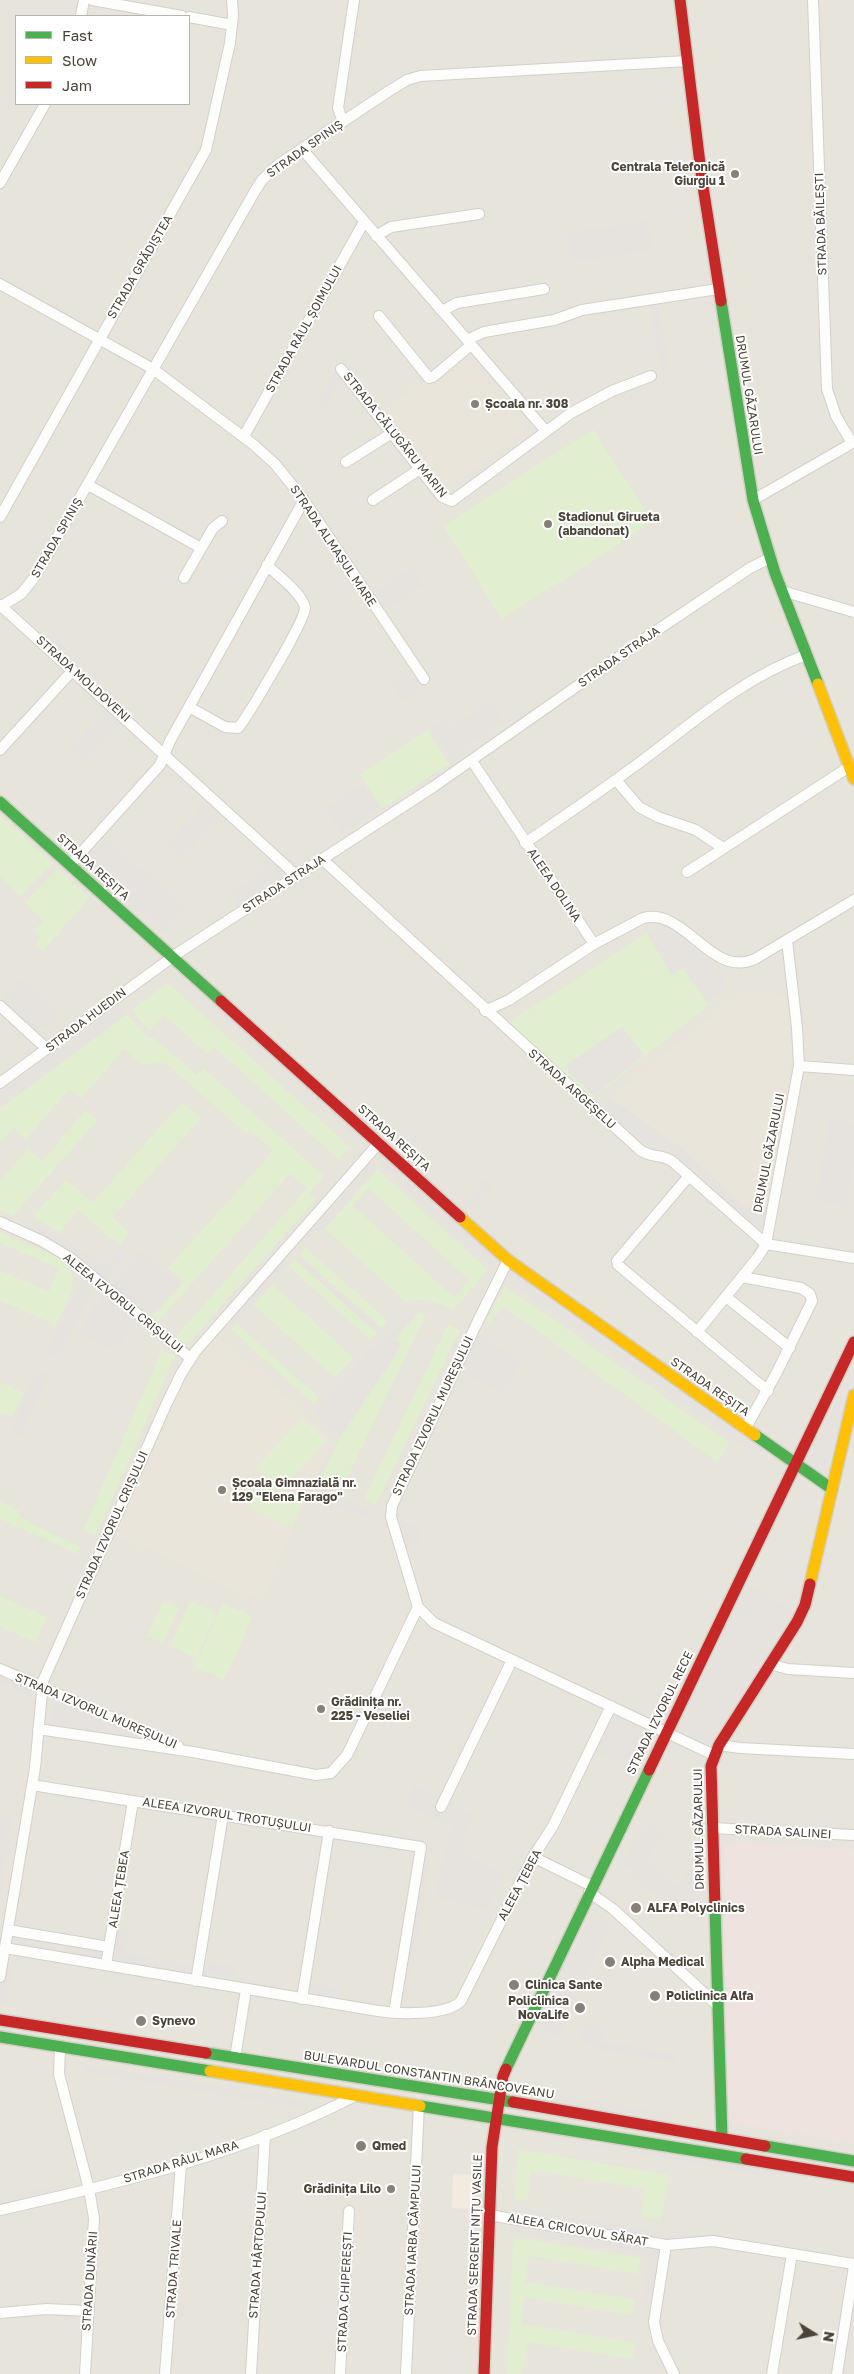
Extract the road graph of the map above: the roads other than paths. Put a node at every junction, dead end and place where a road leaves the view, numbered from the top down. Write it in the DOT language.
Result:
graph roads {
  1 [pos="84,0"];
  2 [pos="92,0"];
  3 [pos="232,0"];
  4 [pos="354,0"];
  5 [pos="680,0"];
  6 [pos="813,0"];
  7 [pos="81,15"];
  8 [pos="176,15"];
  9 [pos="190,18"];
  10 [pos="232,25"];
  11 [pos="687,61"];
  12 [pos="44,105"];
  13 [pos="343,122"];
  14 [pos="302,149"];
  15 [pos="0,183"];
  16 [pos="479,214"];
  17 [pos="364,222"];
  18 [pos="376,236"];
  19 [pos="0,284"];
  20 [pos="544,289"];
  21 [pos="718,290"];
  22 [pos="442,311"];
  23 [pos="379,316"];
  24 [pos="98,339"];
  25 [pos="469,343"];
  26 [pos="153,369"];
  27 [pos="341,369"];
  28 [pos="651,376"];
  29 [pos="545,430"];
  30 [pos="392,433"];
  31 [pos="244,436"];
  32 [pos="853,443"];
  33 [pos="346,462"];
  34 [pos="420,469"];
  35 [pos="88,485"];
  36 [pos="304,500"];
  37 [pos="373,500"];
  38 [pos="753,500"];
  39 [pos="0,517"];
  40 [pos="222,521"];
  41 [pos="201,548"];
  42 [pos="770,558"];
  43 [pos="267,565"];
  44 [pos="184,578"];
  45 [pos="782,591"];
  46 [pos="1,606"];
  47 [pos="854,612"];
  48 [pos="806,655"];
  49 [pos="73,670"];
  50 [pos="424,679"];
  51 [pos="189,707"];
  52 [pos="0,750"];
  53 [pos="165,754"];
  54 [pos="472,761"];
  55 [pos="849,767"];
  56 [pos="854,779"];
  57 [pos="616,780"];
  58 [pos="0,802"];
  59 [pos="526,843"];
  60 [pos="723,848"];
  61 [pos="322,859"];
  62 [pos="70,865"];
  63 [pos="687,872"];
  64 [pos="297,876"];
  65 [pos="854,900"];
  66 [pos="787,940"];
  67 [pos="594,944"];
  68 [pos="172,957"];
  69 [pos="0,1006"];
  70 [pos="485,1011"];
  71 [pos="47,1049"];
  72 [pos="799,1066"];
  73 [pos="854,1070"];
  74 [pos="0,1084"];
  75 [pos="379,1143"];
  76 [pos="689,1176"];
  77 [pos="0,1222"];
  78 [pos="766,1244"];
  79 [pos="854,1258"];
  80 [pos="508,1260"];
  81 [pos="742,1277"];
  82 [pos="726,1297"];
  83 [pos="697,1332"];
  84 [pos="854,1342"];
  85 [pos="790,1348"];
  86 [pos="190,1358"];
  87 [pos="768,1391"];
  88 [pos="854,1395"];
  89 [pos="746,1429"];
  90 [pos="851,1430"];
  91 [pos="795,1464"];
  92 [pos="832,1489"];
  93 [pos="418,1607"];
  94 [pos="512,1660"];
  95 [pos="770,1664"];
  96 [pos="0,1669"];
  97 [pos="854,1673"];
  98 [pos="42,1688"];
  99 [pos="611,1706"];
  100 [pos="38,1729"];
  101 [pos="666,1732"];
  102 [pos="717,1750"];
  103 [pos="193,1752"];
  104 [pos="854,1754"];
  105 [pos="32,1785"];
  106 [pos="133,1800"];
  107 [pos="442,1807"];
  108 [pos="223,1815"];
  109 [pos="712,1828"];
  110 [pos="329,1831"];
  111 [pos="854,1835"];
  112 [pos="533,1857"];
  113 [pos="591,1889"];
  114 [pos="8,1930"];
  115 [pos="109,1947"];
  116 [pos="5,1948"];
  117 [pos="106,1965"];
  118 [pos="0,1977"];
  119 [pos="196,1981"];
  120 [pos="246,1990"];
  121 [pos="302,1999"];
  122 [pos="718,2006"];
  123 [pos="394,2012"];
  124 [pos="0,2020"];
  125 [pos="0,2037"];
  126 [pos="60,2047"];
  127 [pos="235,2058"];
  128 [pos="357,2095"];
  129 [pos="498,2100"];
  130 [pos="419,2105"];
  131 [pos="495,2118"];
  132 [pos="265,2135"];
  133 [pos="722,2138"];
  134 [pos="854,2160"];
  135 [pos="181,2164"];
  136 [pos="854,2177"];
  137 [pos="89,2188"];
  138 [pos="0,2210"];
  139 [pos="349,2211"];
  140 [pos="489,2215"];
  141 [pos="666,2245"];
  142 [pos="792,2254"];
  143 [pos="854,2265"];
  144 [pos="89,2312"];
  145 [pos="0,2313"];
  146 [pos="85,2374"];
  147 [pos="165,2374"];
  148 [pos="251,2374"];
  149 [pos="340,2374"];
  150 [pos="406,2374"];
  151 [pos="484,2374"];
  152 [pos="674,2374"];
  153 [pos="772,2374"];
  154 [pos="837,2374"];
  1 -- 7 [label="street"];
  2 -- 8 [label="street"];
  3 -- 10 [label="street, STRADA GRĂDIȘTEA"];
  4 -- 13 [label="street"];
  5 -- 11 [label="street, DRUMUL GĂZARULUI"];
  6 -- 32 [label="street, STRADA BĂILEȘTI"];
  9 -- 10 [label="street"];
  10 -- 24 [label="street, STRADA GRĂDIȘTEA"];
  11 -- 13 [label="street, STRADA SPINIȘ"];
  11 -- 21 [label="street, DRUMUL GĂZARULUI"];
  12 -- 15 [label="street"];
  13 -- 14 [label="street, STRADA SPINIȘ"];
  14 -- 17 [label="street"];
  14 -- 26 [label="street, STRADA SPINIȘ"];
  16 -- 18 [label="street"];
  17 -- 18 [label="street"];
  17 -- 31 [label="street, STRADA RÂUL ȘOIMULUI"];
  18 -- 22 [label="street"];
  19 -- 24 [label="street, STRADA ALMAȘUL MARE"];
  20 -- 22 [label="street"];
  21 -- 25 [label="street"];
  21 -- 38 [label="street, DRUMUL GĂZARULUI"];
  22 -- 25 [label="street"];
  23 -- 25 [label="street"];
  24 -- 26 [label="street, STRADA ALMAȘUL MARE"];
  24 -- 39 [label="street, STRADA GRĂDIȘTEA"];
  25 -- 29 [label="street"];
  26 -- 31 [label="street, STRADA ALMAȘUL MARE"];
  26 -- 35 [label="street, STRADA SPINIȘ"];
  27 -- 30 [label="street, STRADA CĂLUGĂRU MARIN"];
  28 -- 29 [label="street, STRADA CĂLUGĂRU MARIN"];
  29 -- 34 [label="street, STRADA CĂLUGĂRU MARIN"];
  30 -- 33 [label="street"];
  30 -- 34 [label="street, STRADA CĂLUGĂRU MARIN"];
  31 -- 36 [label="street, STRADA ALMAȘUL MARE"];
  32 -- 38 [label="street"];
  34 -- 37 [label="street"];
  35 -- 41 [label="street, STRADA SPINIȘ"];
  35 -- 46 [label="street, STRADA SPINIȘ"];
  36 -- 43 [label="street"];
  36 -- 50 [label="street, STRADA ALMAȘUL MARE"];
  38 -- 42 [label="street, DRUMUL GĂZARULUI"];
  40 -- 41 [label="street"];
  41 -- 44 [label="street"];
  42 -- 45 [label="street, DRUMUL GĂZARULUI"];
  42 -- 54 [label="street, STRADA STRAJA"];
  43 -- 51 [label="street"];
  43 -- 51 [label="street"];
  45 -- 47 [label="street"];
  45 -- 48 [label="street, DRUMUL GĂZARULUI"];
  46 -- 49 [label="street, STRADA MOLDOVENI"];
  48 -- 55 [label="street, DRUMUL GĂZARULUI"];
  48 -- 57 [label="street, ALEEA DOLINA"];
  49 -- 52 [label="street"];
  49 -- 53 [label="street, STRADA MOLDOVENI"];
  51 -- 53 [label="street"];
  53 -- 62 [label="street"];
  53 -- 64 [label="street, STRADA MOLDOVENI"];
  54 -- 59 [label="street"];
  54 -- 61 [label="street, STRADA STRAJA"];
  55 -- 56 [label="street, DRUMUL GĂZARULUI"];
  55 -- 60 [label="street"];
  57 -- 59 [label="street, ALEEA DOLINA"];
  57 -- 60 [label="street"];
  58 -- 62 [label="street, STRADA REȘIȚA"];
  59 -- 67 [label="street, ALEEA DOLINA"];
  60 -- 63 [label="street"];
  61 -- 64 [label="street, STRADA STRAJA"];
  61 -- 70 [label="street, STRADA ARGEȘELU"];
  62 -- 68 [label="street, STRADA REȘIȚA"];
  64 -- 68 [label="street, STRADA STRAJA"];
  65 -- 66 [label="street"];
  66 -- 67 [label="street"];
  66 -- 72 [label="street, DRUMUL GĂZARULUI"];
  67 -- 70 [label="street"];
  68 -- 71 [label="street, STRADA HUEDIN"];
  68 -- 75 [label="street, STRADA REȘIȚA"];
  69 -- 71 [label="street"];
  70 -- 76 [label="street, STRADA ARGEȘELU"];
  71 -- 74 [label="street, STRADA HUEDIN"];
  72 -- 73 [label="street"];
  72 -- 78 [label="street, DRUMUL GĂZARULUI"];
  75 -- 80 [label="street, STRADA REȘIȚA"];
  75 -- 86 [label="street, STRADA IZVORUL CRIȘULUI"];
  76 -- 78 [label="street, STRADA ARGEȘELU"];
  76 -- 83 [label="street"];
  77 -- 86 [label="street, ALEEA IZVORUL CRIȘULUI"];
  78 -- 79 [label="street"];
  78 -- 81 [label="street"];
  80 -- 89 [label="street, STRADA REȘIȚA"];
  80 -- 93 [label="street, STRADA IZVORUL MUREȘULUI"];
  81 -- 82 [label="street"];
  81 -- 85 [label="street"];
  82 -- 83 [label="street"];
  82 -- 85 [label="street"];
  83 -- 87 [label="street"];
  84 -- 91 [label="street, STRADA IZVORUL RECE"];
  85 -- 87 [label="street"];
  86 -- 98 [label="street, STRADA IZVORUL CRIȘULUI"];
  87 -- 89 [label="street"];
  88 -- 90 [label="street, DRUMUL GĂZARULUI"];
  89 -- 91 [label="street, STRADA REȘIȚA"];
  90 -- 92 [label="street, DRUMUL GĂZARULUI"];
  91 -- 92 [label="street"];
  91 -- 101 [label="street, STRADA IZVORUL RECE"];
  92 -- 95 [label="street, DRUMUL GĂZARULUI"];
  93 -- 94 [label="street"];
  93 -- 103 [label="street, STRADA IZVORUL MUREȘULUI"];
  94 -- 99 [label="street"];
  94 -- 107 [label="street"];
  95 -- 97 [label="street"];
  95 -- 102 [label="street, DRUMUL GĂZARULUI"];
  96 -- 98 [label="street, STRADA IZVORUL MUREȘULUI"];
  98 -- 100 [label="street, STRADA IZVORUL CRIȘULUI"];
  98 -- 103 [label="street, STRADA IZVORUL MUREȘULUI"];
  99 -- 101 [label="street"];
  99 -- 112 [label="street, ALEEA ȚEBEA"];
  100 -- 103 [label="street, STRADA IZVORUL MUREȘULUI"];
  100 -- 105 [label="street, STRADA IZVORUL CRIȘULUI"];
  101 -- 102 [label="street"];
  101 -- 113 [label="street, STRADA IZVORUL RECE"];
  102 -- 104 [label="street"];
  102 -- 109 [label="street, DRUMUL GĂZARULUI"];
  105 -- 106 [label="street, ALEEA IZVORUL TROTUȘULUI"];
  105 -- 114 [label="street, STRADA IZVORUL CRIȘULUI"];
  106 -- 108 [label="street, ALEEA IZVORUL TROTUȘULUI"];
  106 -- 115 [label="street, ALEEA ȚEBEA"];
  108 -- 110 [label="street, ALEEA IZVORUL TROTUȘULUI"];
  108 -- 119 [label="street"];
  109 -- 111 [label="street, STRADA SALINEI"];
  109 -- 122 [label="street, DRUMUL GĂZARULUI"];
  110 -- 121 [label="street"];
  110 -- 123 [label="street, ALEEA IZVORUL TROTUȘULUI"];
  112 -- 113 [label="street"];
  112 -- 123 [label="street, ALEEA ȚEBEA"];
  113 -- 122 [label="street"];
  113 -- 129 [label="street, STRADA IZVORUL RECE"];
  114 -- 115 [label="street"];
  114 -- 116 [label="street, STRADA IZVORUL CRIȘULUI"];
  115 -- 117 [label="street, ALEEA ȚEBEA"];
  116 -- 117 [label="street, ALEEA ȚEBEA"];
  116 -- 118 [label="street, STRADA IZVORUL CRIȘULUI"];
  117 -- 119 [label="street, ALEEA ȚEBEA"];
  119 -- 120 [label="street, ALEEA ȚEBEA"];
  120 -- 121 [label="street, ALEEA ȚEBEA"];
  120 -- 127 [label="street"];
  121 -- 123 [label="street, ALEEA ȚEBEA"];
  122 -- 133 [label="street, DRUMUL GĂZARULUI"];
  124 -- 127 [label="street, BULEVARDUL CONSTANTIN BRÂNCOVEANU"];
  125 -- 126 [label="street"];
  126 -- 128 [label="street"];
  126 -- 137 [label="street, STRADA DUNĂRII"];
  127 -- 129 [label="street, BULEVARDUL CONSTANTIN BRÂNCOVEANU"];
  128 -- 130 [label="street"];
  128 -- 132 [label="street, STRADA RÂUL MARA"];
  129 -- 131 [label="street, STRADA SERGENT NIȚU VASILE"];
  129 -- 133 [label="street, BULEVARDUL CONSTANTIN BRÂNCOVEANU"];
  130 -- 131 [label="street"];
  130 -- 150 [label="street, STRADA IARBA CÂMPULUI"];
  131 -- 136 [label="street"];
  131 -- 140 [label="street, STRADA SERGENT NIȚU VASILE"];
  132 -- 135 [label="street, STRADA RÂUL MARA"];
  132 -- 148 [label="street, STRADA HÂRTOPULUI"];
  133 -- 134 [label="street, BULEVARDUL CONSTANTIN BRÂNCOVEANU"];
  135 -- 137 [label="street, STRADA RÂUL MARA"];
  135 -- 147 [label="street, STRADA TRIVALE"];
  137 -- 138 [label="street, STRADA RÂUL MARA"];
  137 -- 144 [label="street, STRADA DUNĂRII"];
  139 -- 149 [label="street, STRADA CHIPEREȘTI"];
  140 -- 141 [label="street, ALEEA CRICOVUL SĂRAT"];
  140 -- 151 [label="street, STRADA SERGENT NIȚU VASILE"];
  141 -- 142 [label="street, ALEEA CRICOVUL SĂRAT"];
  141 -- 152 [label="street, ALEEA CRICOVUL SĂRAT"];
  142 -- 143 [label="street, ALEEA CRICOVUL SĂRAT"];
  142 -- 153 [label="street"];
  143 -- 154 [label="street"];
  144 -- 145 [label="street"];
  144 -- 146 [label="street, STRADA DUNĂRII"];
}
